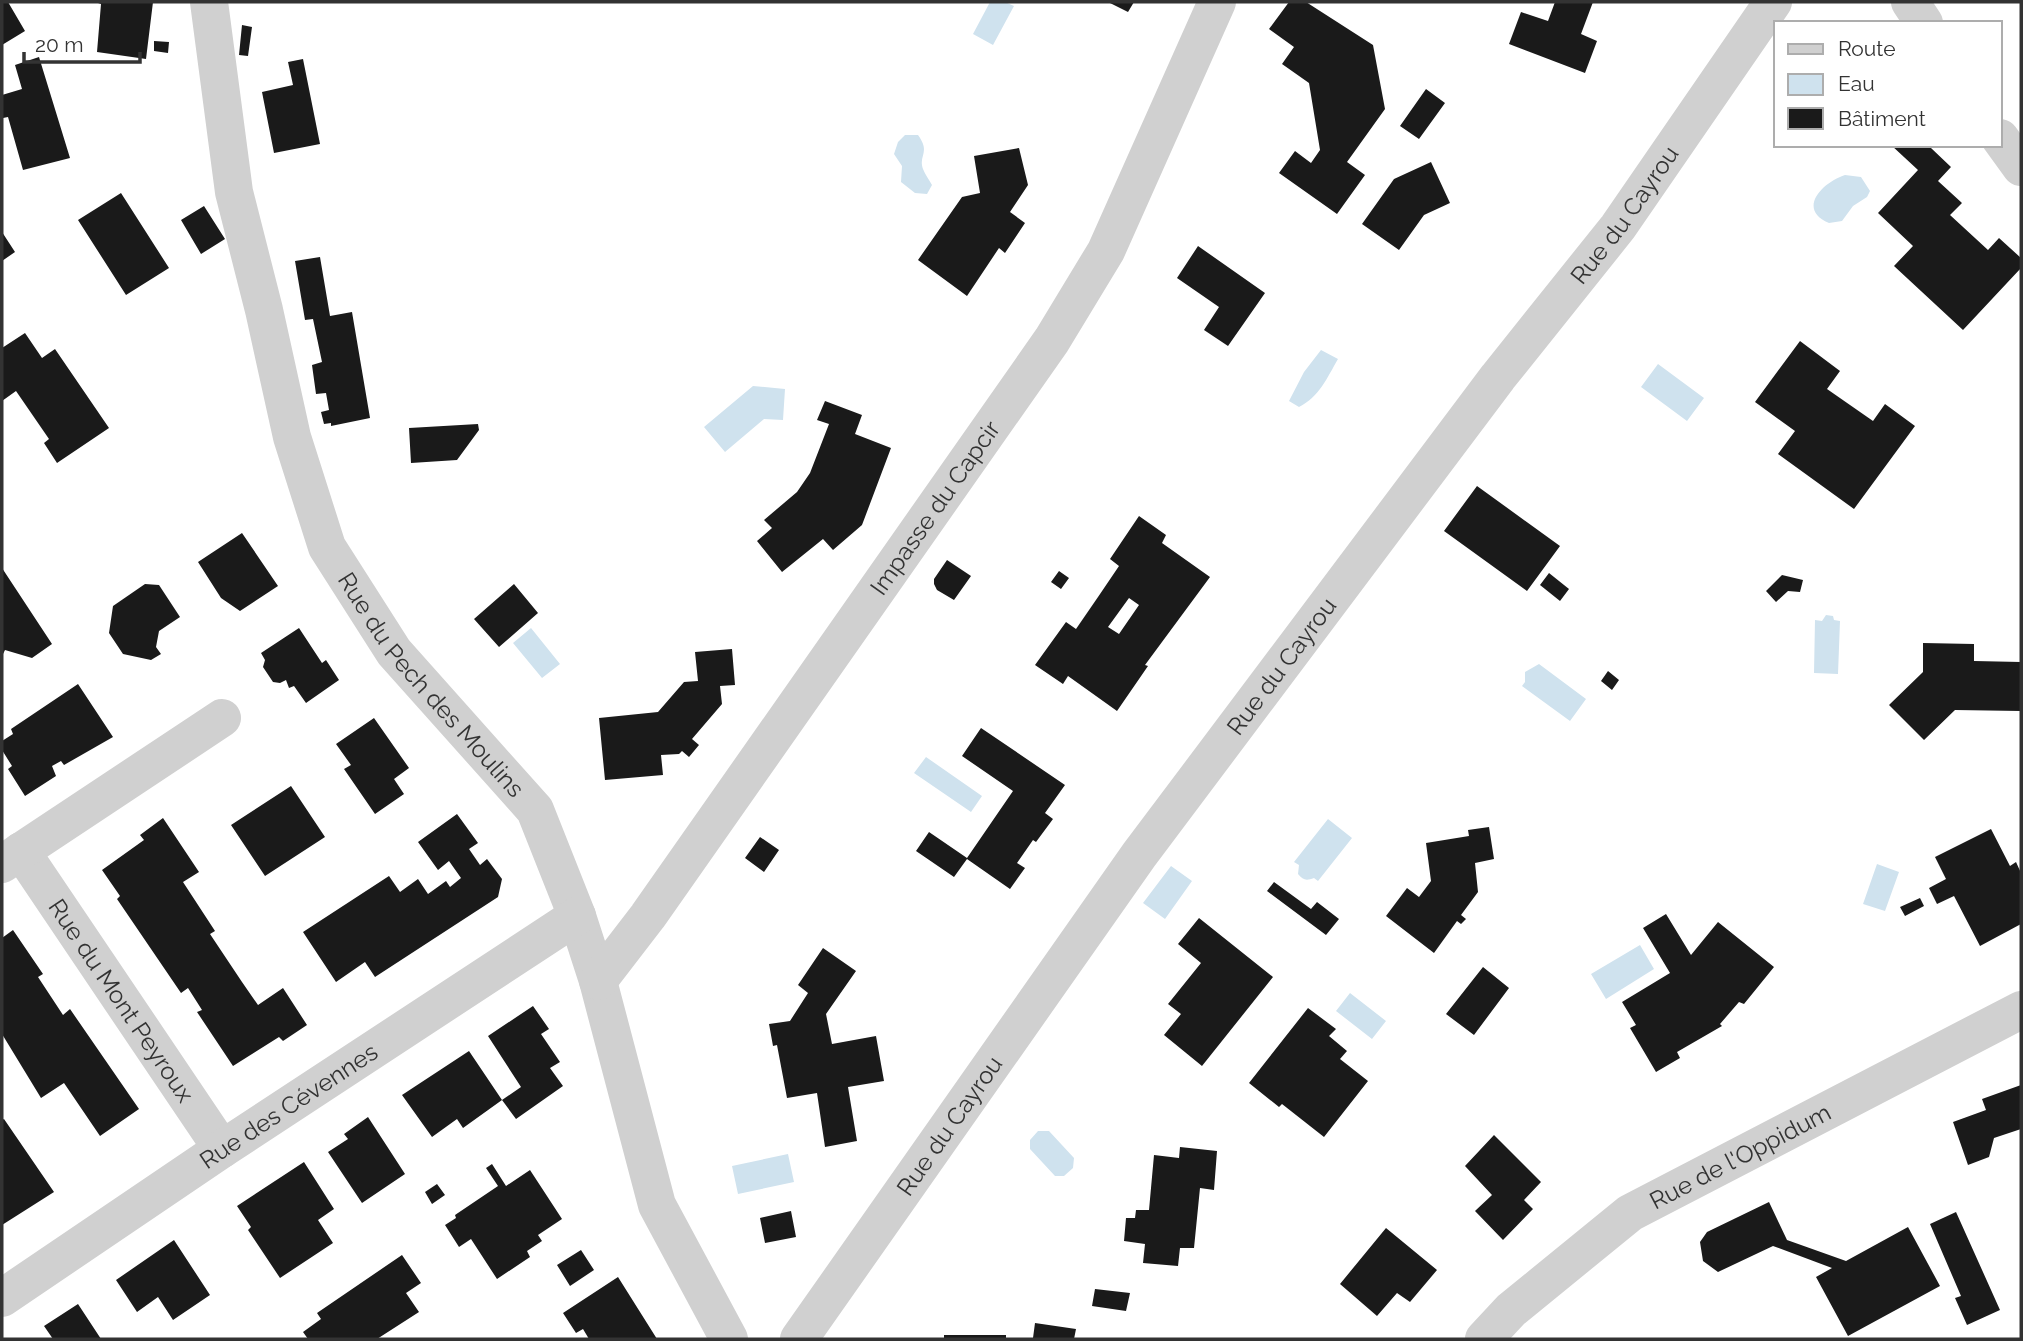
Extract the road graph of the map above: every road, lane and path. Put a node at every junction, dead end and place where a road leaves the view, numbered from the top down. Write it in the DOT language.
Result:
graph roads {
  1 [pos="209,2"];
  2 [pos="1217,2"];
  3 [pos="1773,2"];
  4 [pos="1910,2"];
  5 [pos="1923,21"];
  6 [pos="2002,141"];
  7 [pos="2021,167"];
  8 [pos="222,719"];
  9 [pos="12,857"];
  10 [pos="577,916"];
  11 [pos="598,981"];
  12 [pos="2021,1010"];
  13 [pos="222,1149"];
  14 [pos="2,1298"];
  15 [pos="729,1339"];
  16 [pos="799,1339"];
  17 [pos="1484,1339"];
  1 -- 10 [label="street, Rue du Pech des Moulins"];
  2 -- 11 [label="street, Impasse du Capcir"];
  3 -- 16 [label="street, Rue du Cayrou"];
  4 -- 5 [label="street"];
  6 -- 7 [label="street"];
  8 -- 9 [label="street"];
  9 -- 13 [label="street, Rue du Mont Peyroux"];
  10 -- 11 [label="street, Rue du Pech des Moulins"];
  10 -- 13 [label="street, Rue des Cévennes"];
  11 -- 15 [label="street, Rue du Pech des Moulins"];
  12 -- 17 [label="street, Rue de l'Oppidum"];
  13 -- 14 [label="street, Rue des Cévennes"];
}
